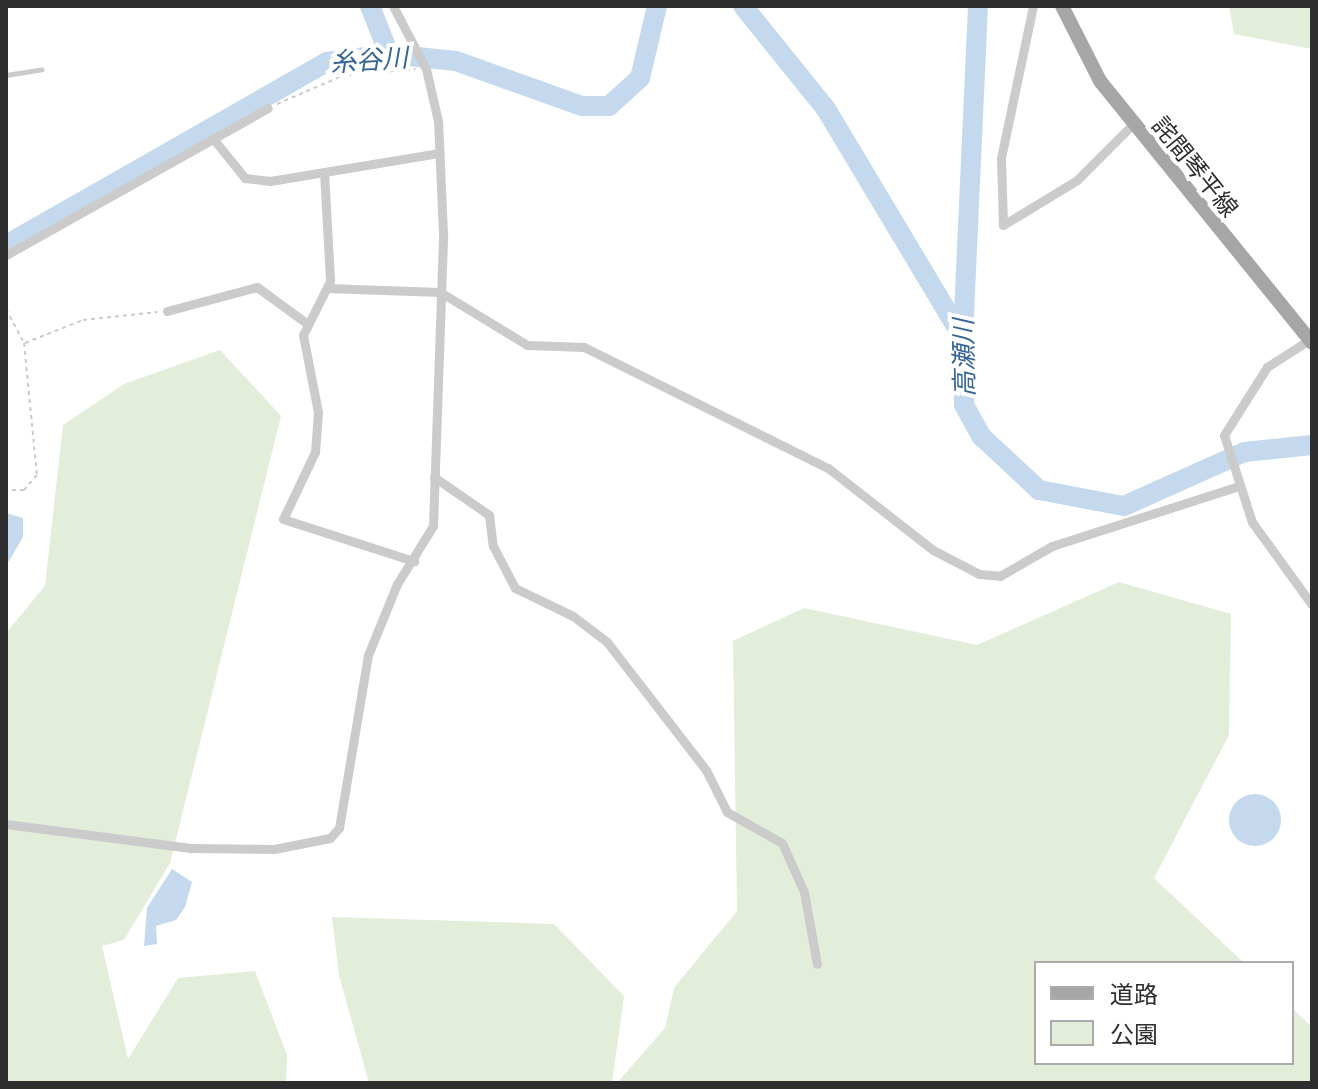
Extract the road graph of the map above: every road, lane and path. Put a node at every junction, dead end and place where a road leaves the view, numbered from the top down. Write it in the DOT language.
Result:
graph roads {
  1 [pos="393,6"];
  2 [pos="1033,6"];
  3 [pos="1062,6"];
  4 [pos="42,69"];
  5 [pos="426,69"];
  6 [pos="6,75"];
  7 [pos="268,108"];
  8 [pos="1133,124"];
  9 [pos="215,141"];
  10 [pos="440,153"];
  11 [pos="324,172"];
  12 [pos="6,255"];
  13 [pos="327,288"];
  14 [pos="440,292"];
  15 [pos="6,309"];
  16 [pos="167,311"];
  17 [pos="305,322"];
  18 [pos="1310,342"];
  19 [pos="24,343"];
  20 [pos="434,477"];
  21 [pos="1236,487"];
  22 [pos="6,490"];
  23 [pos="414,561"];
  24 [pos="1312,605"];
  25 [pos="6,824"];
  26 [pos="817,964"];
  1 -- 5 [label="street"];
  2 -- 8 [label="street"];
  3 -- 8 [label="main road, 詫間琴平線"];
  4 -- 6 [label="lane"];
  5 -- 7 [label="path"];
  5 -- 10 [label="street"];
  7 -- 9 [label="street"];
  8 -- 18 [label="main road, 詫間琴平線"];
  9 -- 11 [label="street"];
  9 -- 12 [label="street"];
  10 -- 11 [label="street"];
  10 -- 14 [label="street"];
  11 -- 13 [label="street"];
  13 -- 14 [label="street"];
  13 -- 17 [label="street"];
  14 -- 20 [label="street"];
  14 -- 21 [label="street"];
  15 -- 19 [label="path"];
  16 -- 17 [label="street"];
  16 -- 19 [label="path"];
  17 -- 23 [label="street"];
  18 -- 21 [label="street"];
  19 -- 22 [label="path"];
  20 -- 23 [label="street"];
  20 -- 26 [label="street"];
  21 -- 24 [label="street"];
  23 -- 25 [label="street"];
}
